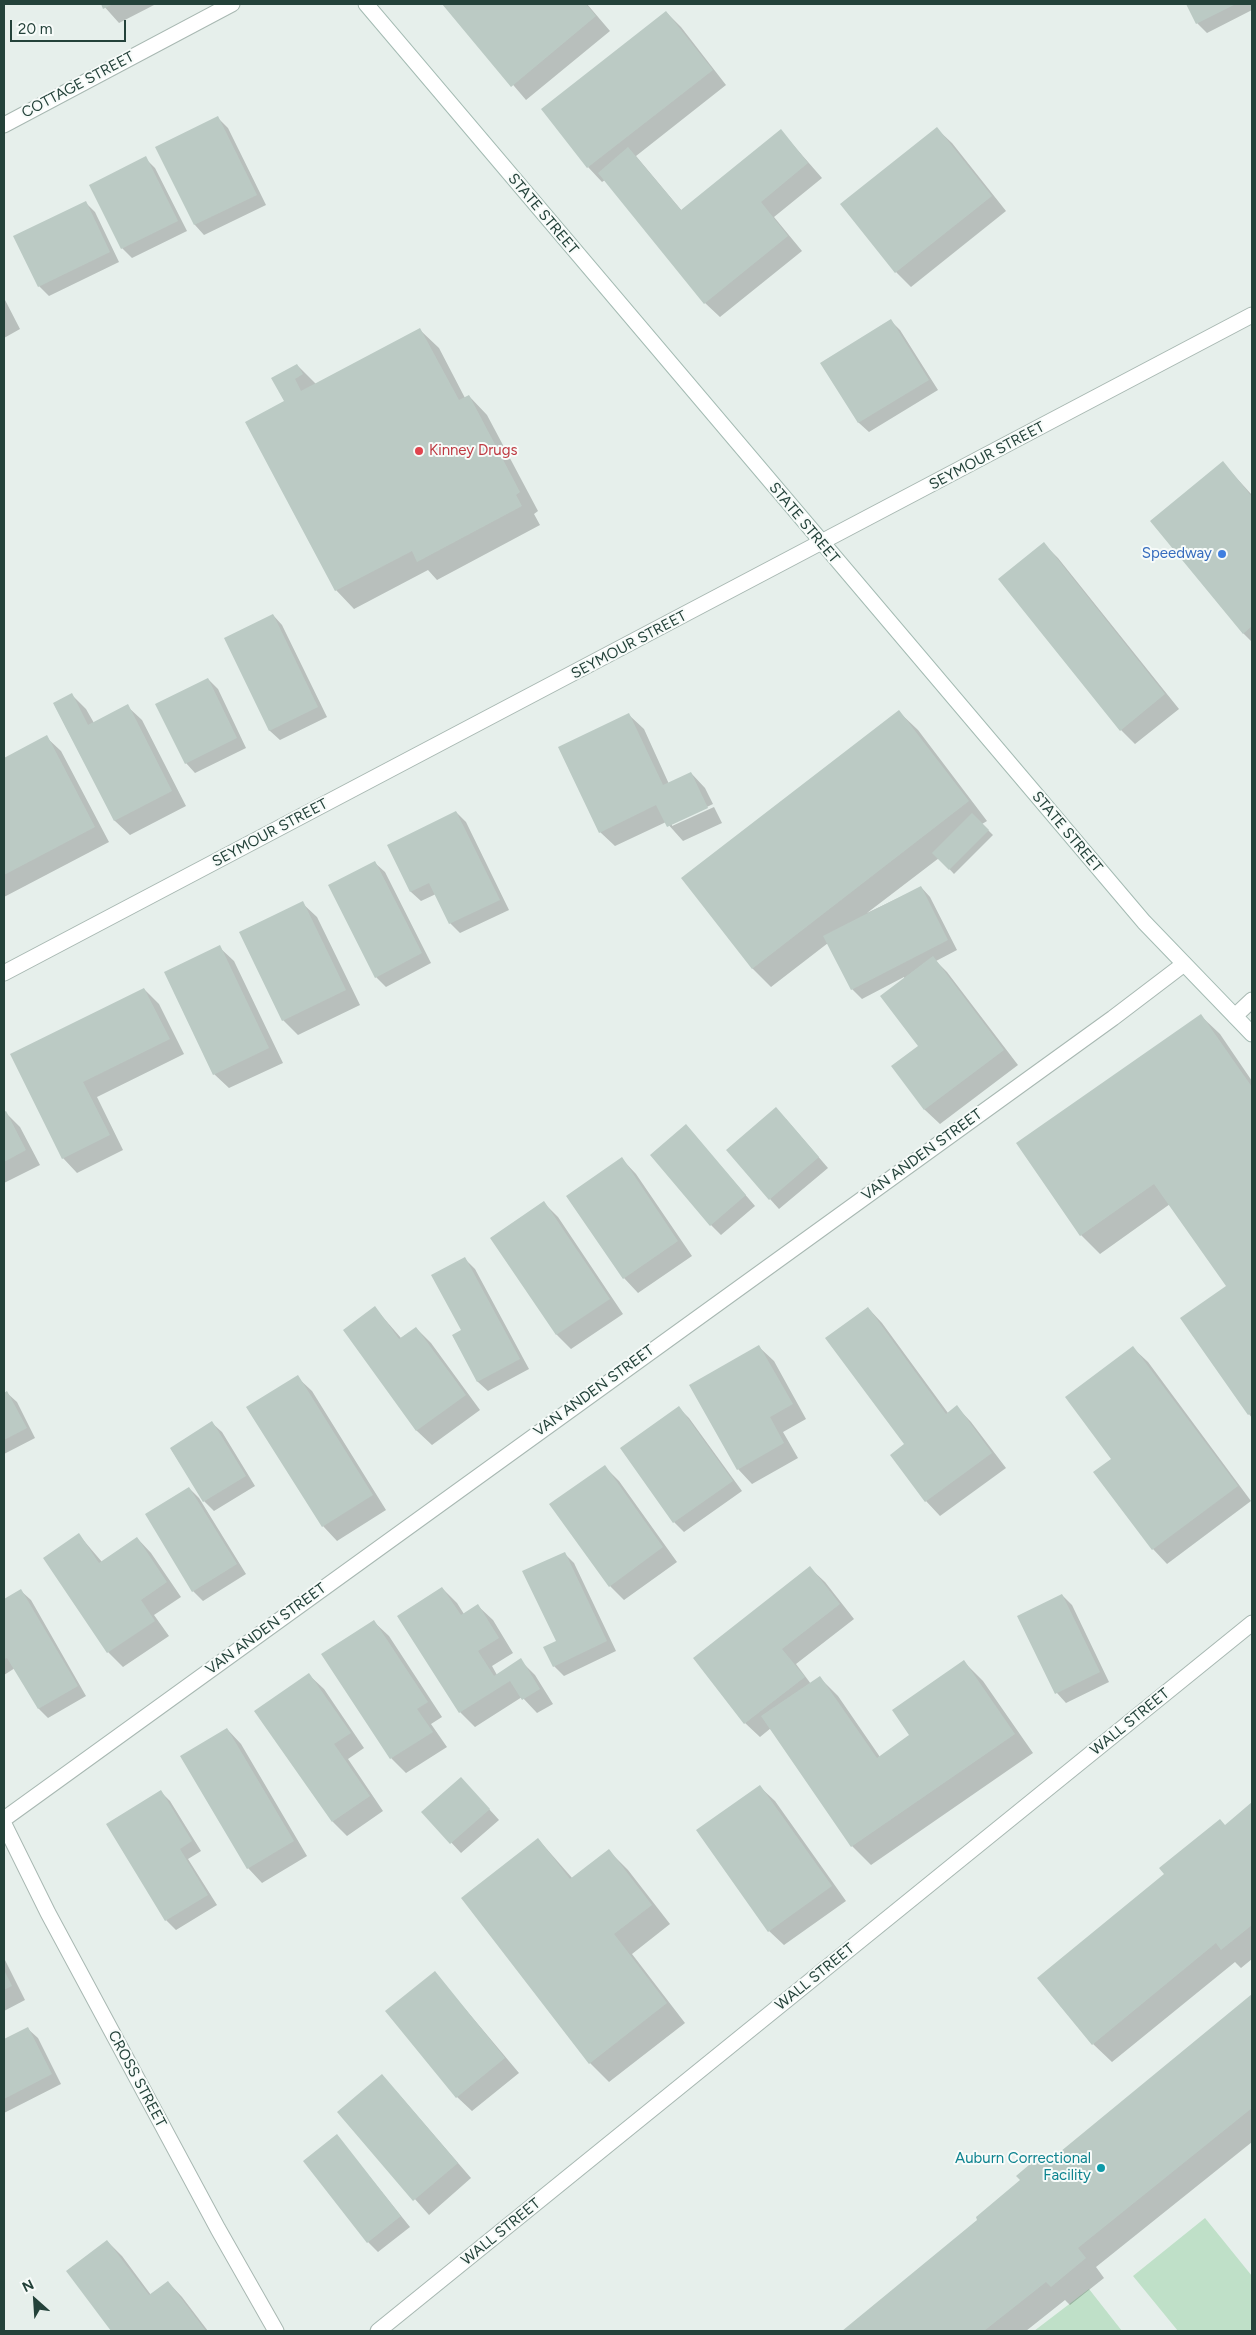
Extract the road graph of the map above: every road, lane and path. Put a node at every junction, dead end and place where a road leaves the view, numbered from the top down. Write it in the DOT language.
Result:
graph roads {
  1 [pos="232,4"];
  2 [pos="366,4"];
  3 [pos="4,125"];
  4 [pos="1252,315"];
  5 [pos="822,544"];
  6 [pos="1184,964"];
  7 [pos="4,973"];
  8 [pos="1252,1000"];
  9 [pos="1235,1016"];
  10 [pos="1252,1034"];
  11 [pos="1252,1623"];
  12 [pos="4,1819"];
  13 [pos="4,1824"];
  14 [pos="276,2331"];
  15 [pos="378,2331"];
  1 -- 3 [label="street, COTTAGE STREET"];
  2 -- 5 [label="street, STATE STREET"];
  4 -- 5 [label="street, SEYMOUR STREET"];
  5 -- 6 [label="street, STATE STREET"];
  5 -- 7 [label="street, SEYMOUR STREET"];
  6 -- 9 [label="street, STATE STREET"];
  6 -- 12 [label="street, VAN ANDEN STREET"];
  8 -- 9 [label="street"];
  9 -- 10 [label="street, STATE STREET"];
  11 -- 15 [label="street, WALL STREET"];
  13 -- 14 [label="street, CROSS STREET"];
}
